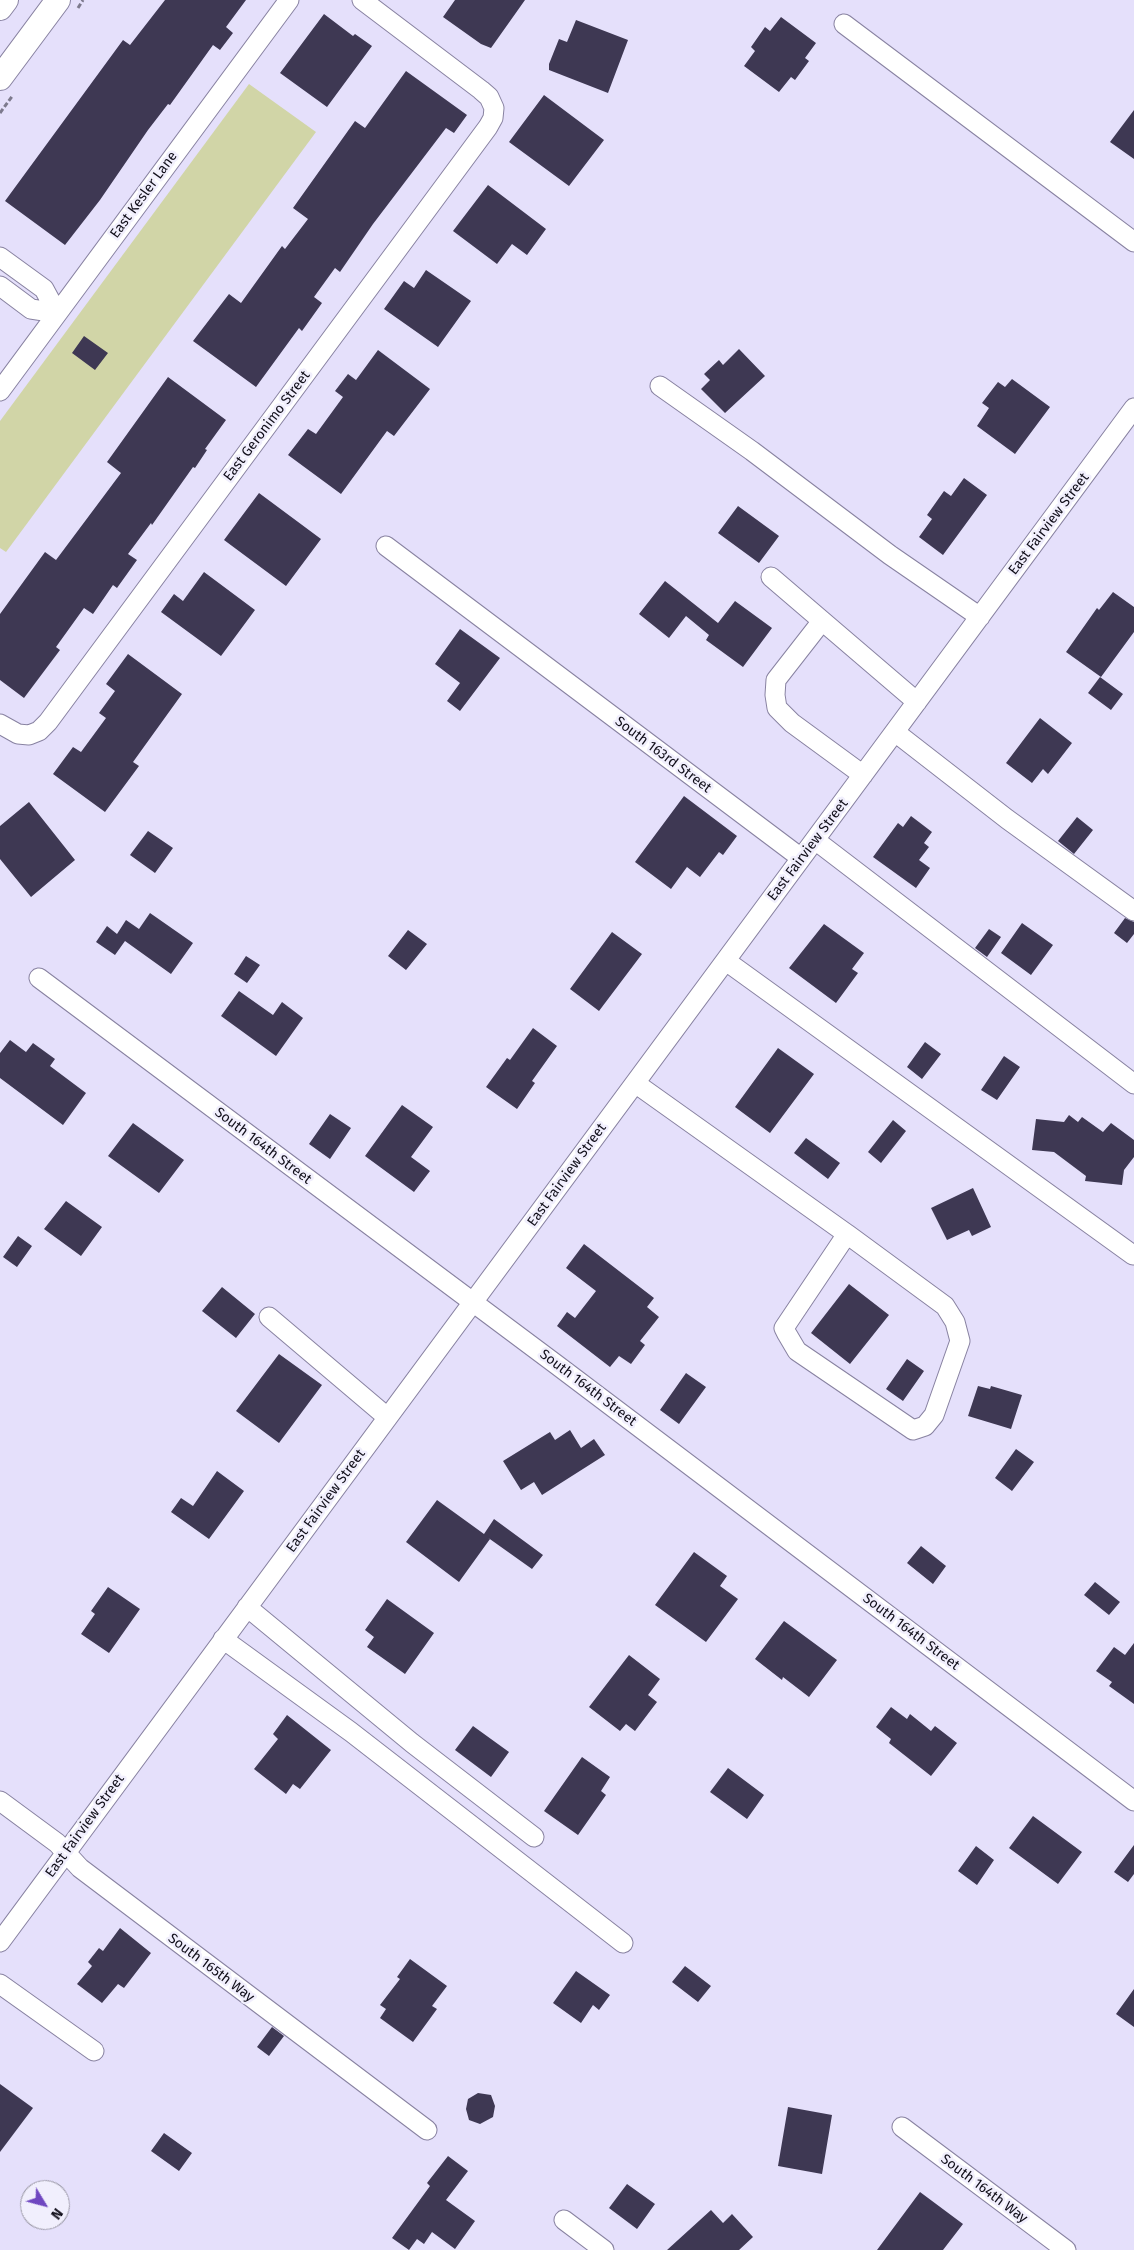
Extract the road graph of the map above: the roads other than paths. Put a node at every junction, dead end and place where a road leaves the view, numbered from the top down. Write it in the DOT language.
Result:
graph roads {
  1 [pos="6,0"];
  2 [pos="58,0"];
  3 [pos="289,0"];
  4 [pos="362,0"];
  5 [pos="0,8"];
  6 [pos="844,24"];
  7 [pos="0,78"];
  8 [pos="1134,242"];
  9 [pos="1,260"];
  10 [pos="0,286"];
  11 [pos="57,313"];
  12 [pos="660,386"];
  13 [pos="0,391"];
  14 [pos="1134,408"];
  15 [pos="386,546"];
  16 [pos="771,578"];
  17 [pos="980,617"];
  18 [pos="822,621"];
  19 [pos="917,702"];
  20 [pos="0,724"];
  21 [pos="895,732"];
  22 [pos="862,775"];
  23 [pos="815,840"];
  24 [pos="801,858"];
  25 [pos="1134,911"];
  26 [pos="726,961"];
  27 [pos="39,978"];
  28 [pos="635,1084"];
  29 [pos="1134,1084"];
  30 [pos="847,1234"];
  31 [pos="1133,1255"];
  32 [pos="473,1302"];
  33 [pos="269,1317"];
  34 [pos="388,1418"];
  35 [pos="247,1607"];
  36 [pos="223,1639"];
  37 [pos="0,1801"];
  38 [pos="1134,1801"];
  39 [pos="534,1837"];
  40 [pos="66,1853"];
  41 [pos="0,1942"];
  42 [pos="623,1943"];
  43 [pos="0,1984"];
  44 [pos="94,2051"];
  45 [pos="902,2127"];
  46 [pos="427,2130"];
  47 [pos="564,2220"];
  48 [pos="604,2250"];
  49 [pos="1066,2250"];
  1 -- 5 [label="main road"];
  2 -- 7 [label="main road"];
  3 -- 11 [label="street, East Kesler Lane"];
  4 -- 20 [label="street, East Geronimo Street"];
  6 -- 8 [label="street"];
  9 -- 11 [label="street"];
  10 -- 11 [label="street"];
  11 -- 13 [label="street, East Kesler Lane"];
  12 -- 17 [label="street"];
  14 -- 17 [label="street, East Fairview Street"];
  15 -- 24 [label="street, South 163rd Street"];
  16 -- 18 [label="street"];
  17 -- 19 [label="street, East Fairview Street"];
  18 -- 19 [label="street"];
  18 -- 22 [label="street"];
  19 -- 21 [label="street, East Fairview Street"];
  21 -- 22 [label="street, East Fairview Street"];
  21 -- 25 [label="street"];
  22 -- 23 [label="street, East Fairview Street"];
  23 -- 24 [label="street, East Fairview Street"];
  23 -- 29 [label="street"];
  24 -- 26 [label="street, East Fairview Street"];
  26 -- 28 [label="street, East Fairview Street"];
  26 -- 31 [label="street"];
  27 -- 32 [label="street, South 164th Street"];
  28 -- 30 [label="street"];
  28 -- 32 [label="street, East Fairview Street"];
  30 -- 30 [label="street"];
  32 -- 34 [label="street, East Fairview Street"];
  32 -- 38 [label="street, South 164th Street"];
  33 -- 34 [label="street"];
  34 -- 35 [label="street, East Fairview Street"];
  35 -- 36 [label="street, East Fairview Street"];
  35 -- 39 [label="street"];
  36 -- 40 [label="street, East Fairview Street"];
  36 -- 42 [label="street"];
  37 -- 40 [label="street, South 165th Way"];
  40 -- 41 [label="street, East Fairview Street"];
  40 -- 46 [label="street, South 165th Way"];
  43 -- 44 [label="street"];
  45 -- 49 [label="street, South 164th Way"];
  47 -- 48 [label="street"];
}
